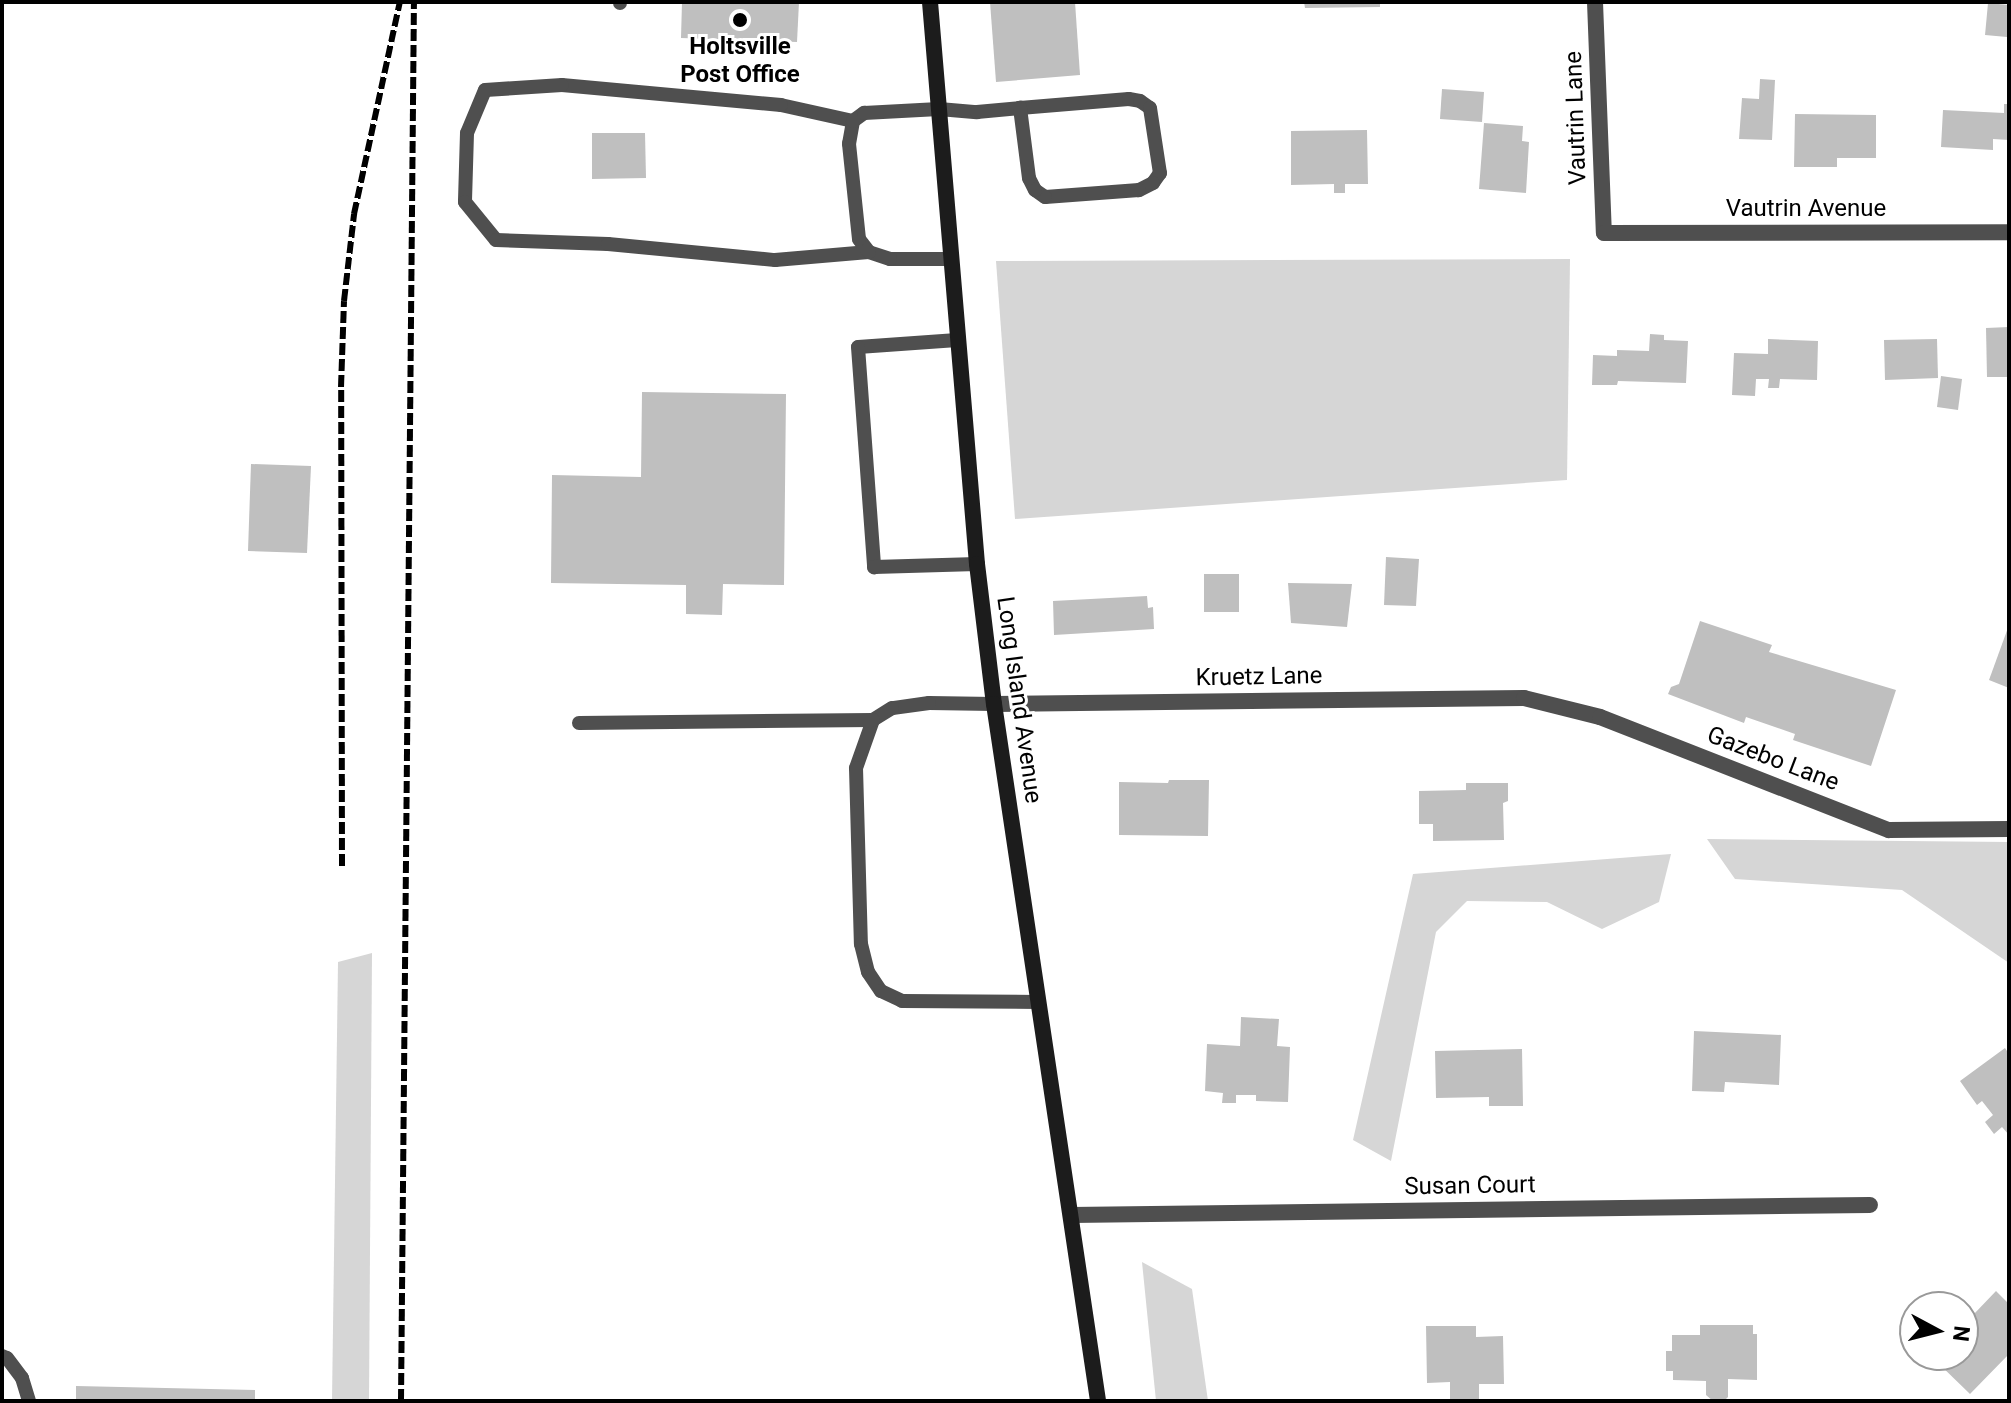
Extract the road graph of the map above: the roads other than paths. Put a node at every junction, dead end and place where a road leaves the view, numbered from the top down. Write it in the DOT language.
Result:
graph roads {
  1 [pos="930,2"];
  2 [pos="1595,2"];
  3 [pos="1020,108"];
  4 [pos="939,109"];
  5 [pos="853,121"];
  6 [pos="2009,232"];
  7 [pos="1604,233"];
  8 [pos="869,252"];
  9 [pos="949,259"];
  10 [pos="957,340"];
  11 [pos="977,564"];
  12 [pos="1524,698"];
  13 [pos="994,704"];
  14 [pos="873,720"];
  15 [pos="579,723"];
  16 [pos="2009,829"];
  17 [pos="1039,1002"];
  18 [pos="1870,1205"];
  19 [pos="1071,1215"];
  20 [pos="2,1356"];
  21 [pos="29,1401"];
  22 [pos="1098,1401"];
  1 -- 4 [label="street, Long Island Avenue"];
  2 -- 7 [label="street, Vautrin Lane"];
  3 -- 3 [label="lane"];
  3 -- 4 [label="lane"];
  4 -- 5 [label="lane"];
  4 -- 9 [label="street, Long Island Avenue"];
  5 -- 8 [label="lane"];
  5 -- 8 [label="lane"];
  6 -- 7 [label="street, Vautrin Avenue"];
  8 -- 9 [label="lane"];
  9 -- 10 [label="street, Long Island Avenue"];
  10 -- 11 [label="street, Long Island Avenue"];
  10 -- 11 [label="lane"];
  11 -- 13 [label="street, Long Island Avenue"];
  12 -- 13 [label="street, Kruetz Lane"];
  12 -- 16 [label="street, Gazebo Lane"];
  13 -- 14 [label="lane"];
  13 -- 17 [label="street, Long Island Avenue"];
  14 -- 15 [label="lane"];
  14 -- 17 [label="lane"];
  17 -- 19 [label="street, Long Island Avenue"];
  18 -- 19 [label="street, Susan Court"];
  19 -- 22 [label="street, Long Island Avenue"];
  20 -- 21 [label="lane"];
}
